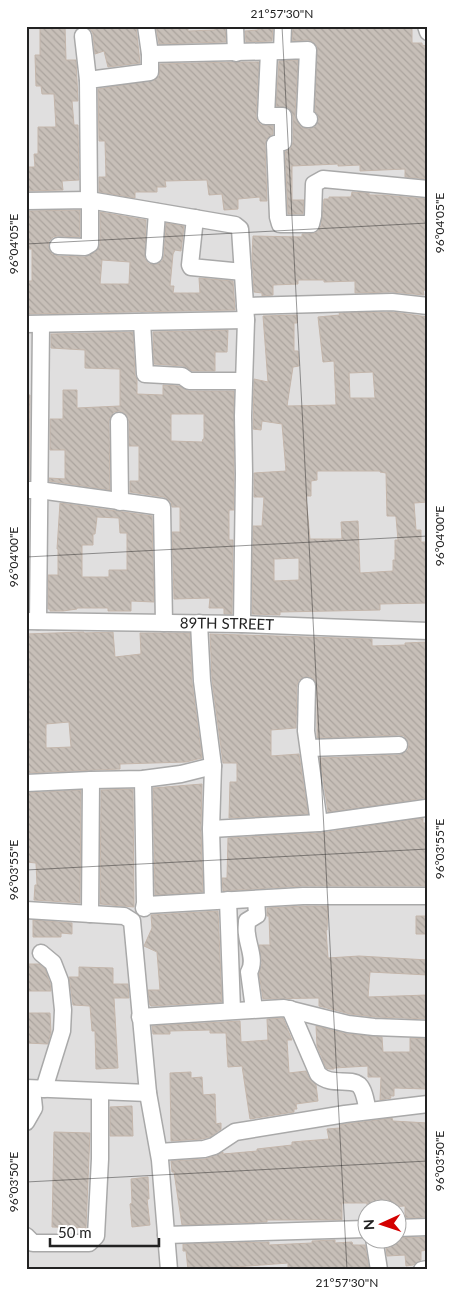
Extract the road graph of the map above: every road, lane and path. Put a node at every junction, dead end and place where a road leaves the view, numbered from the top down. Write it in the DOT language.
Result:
graph roads {
  1 [pos="146,26"];
  2 [pos="235,26"];
  3 [pos="283,26"];
  4 [pos="426,26"];
  5 [pos="428,32"];
  6 [pos="83,36"];
  7 [pos="236,52"];
  8 [pos="276,52"];
  9 [pos="150,54"];
  10 [pos="88,80"];
  11 [pos="309,119"];
  12 [pos="428,189"];
  13 [pos="89,200"];
  14 [pos="26,201"];
  15 [pos="157,212"];
  16 [pos="195,218"];
  17 [pos="58,246"];
  18 [pos="154,255"];
  19 [pos="243,272"];
  20 [pos="428,306"];
  21 [pos="246,313"];
  22 [pos="142,322"];
  23 [pos="34,324"];
  24 [pos="244,381"];
  25 [pos="119,421"];
  26 [pos="33,490"];
  27 [pos="120,502"];
  28 [pos="32,621"];
  29 [pos="164,623"];
  30 [pos="199,623"];
  31 [pos="242,624"];
  32 [pos="428,632"];
  33 [pos="307,686"];
  34 [pos="398,744"];
  35 [pos="309,748"];
  36 [pos="213,766"];
  37 [pos="143,779"];
  38 [pos="91,780"];
  39 [pos="26,783"];
  40 [pos="426,808"];
  41 [pos="319,823"];
  42 [pos="211,829"];
  43 [pos="428,896"];
  44 [pos="256,899"];
  45 [pos="220,900"];
  46 [pos="144,908"];
  47 [pos="26,910"];
  48 [pos="90,914"];
  49 [pos="127,917"];
  50 [pos="41,954"];
  51 [pos="254,1009"];
  52 [pos="290,1009"];
  53 [pos="232,1010"];
  54 [pos="140,1017"];
  55 [pos="428,1029"];
  56 [pos="34,1089"];
  57 [pos="100,1092"];
  58 [pos="148,1094"];
  59 [pos="428,1104"];
  60 [pos="368,1112"];
  61 [pos="26,1122"];
  62 [pos="158,1152"];
  63 [pos="428,1227"];
  64 [pos="356,1228"];
  65 [pos="406,1228"];
  66 [pos="166,1235"];
  67 [pos="26,1236"];
  68 [pos="376,1248"];
  69 [pos="428,1269"];
  70 [pos="169,1270"];
  71 [pos="379,1270"];
  72 [pos="422,1270"];
  1 -- 9 [label="street"];
  2 -- 7 [label="street"];
  3 -- 8 [label="street"];
  4 -- 5 [label="street"];
  6 -- 10 [label="street"];
  7 -- 8 [label="street"];
  7 -- 9 [label="street"];
  8 -- 11 [label="street"];
  8 -- 12 [label="street"];
  9 -- 10 [label="street"];
  10 -- 13 [label="street"];
  13 -- 14 [label="street"];
  13 -- 15 [label="street"];
  13 -- 17 [label="street"];
  15 -- 16 [label="street"];
  15 -- 18 [label="street"];
  16 -- 19 [label="street"];
  16 -- 19 [label="street"];
  19 -- 21 [label="street"];
  20 -- 21 [label="street"];
  21 -- 22 [label="street"];
  21 -- 24 [label="street"];
  22 -- 23 [label="street"];
  22 -- 24 [label="street"];
  23 -- 26 [label="street"];
  24 -- 31 [label="street"];
  25 -- 27 [label="street"];
  26 -- 27 [label="street"];
  26 -- 28 [label="street"];
  27 -- 29 [label="street"];
  28 -- 29 [label="street, 89TH STREET"];
  29 -- 30 [label="street, 89TH STREET"];
  30 -- 31 [label="street, 89TH STREET"];
  30 -- 36 [label="street"];
  31 -- 32 [label="street, 89TH STREET"];
  33 -- 35 [label="street"];
  34 -- 35 [label="street"];
  35 -- 41 [label="street"];
  36 -- 37 [label="street"];
  36 -- 42 [label="street"];
  37 -- 38 [label="street"];
  37 -- 46 [label="street"];
  38 -- 39 [label="street"];
  38 -- 48 [label="street"];
  40 -- 41 [label="street"];
  41 -- 42 [label="street"];
  42 -- 45 [label="street"];
  43 -- 44 [label="street"];
  44 -- 45 [label="street"];
  44 -- 51 [label="street"];
  45 -- 46 [label="street"];
  45 -- 53 [label="street"];
  46 -- 49 [label="street"];
  47 -- 48 [label="street"];
  48 -- 49 [label="street"];
  49 -- 54 [label="street"];
  50 -- 56 [label="street"];
  51 -- 52 [label="street"];
  51 -- 53 [label="street"];
  52 -- 55 [label="street"];
  52 -- 60 [label="street"];
  53 -- 54 [label="street"];
  54 -- 58 [label="street"];
  56 -- 57 [label="street"];
  56 -- 61 [label="street"];
  57 -- 58 [label="street"];
  57 -- 67 [label="street"];
  58 -- 62 [label="street"];
  59 -- 60 [label="street"];
  60 -- 62 [label="street"];
  62 -- 66 [label="street"];
  63 -- 65 [label="street"];
  64 -- 66 [label="street"];
  66 -- 70 [label="street"];
  68 -- 71 [label="street"];
  69 -- 72 [label="street"];
}
